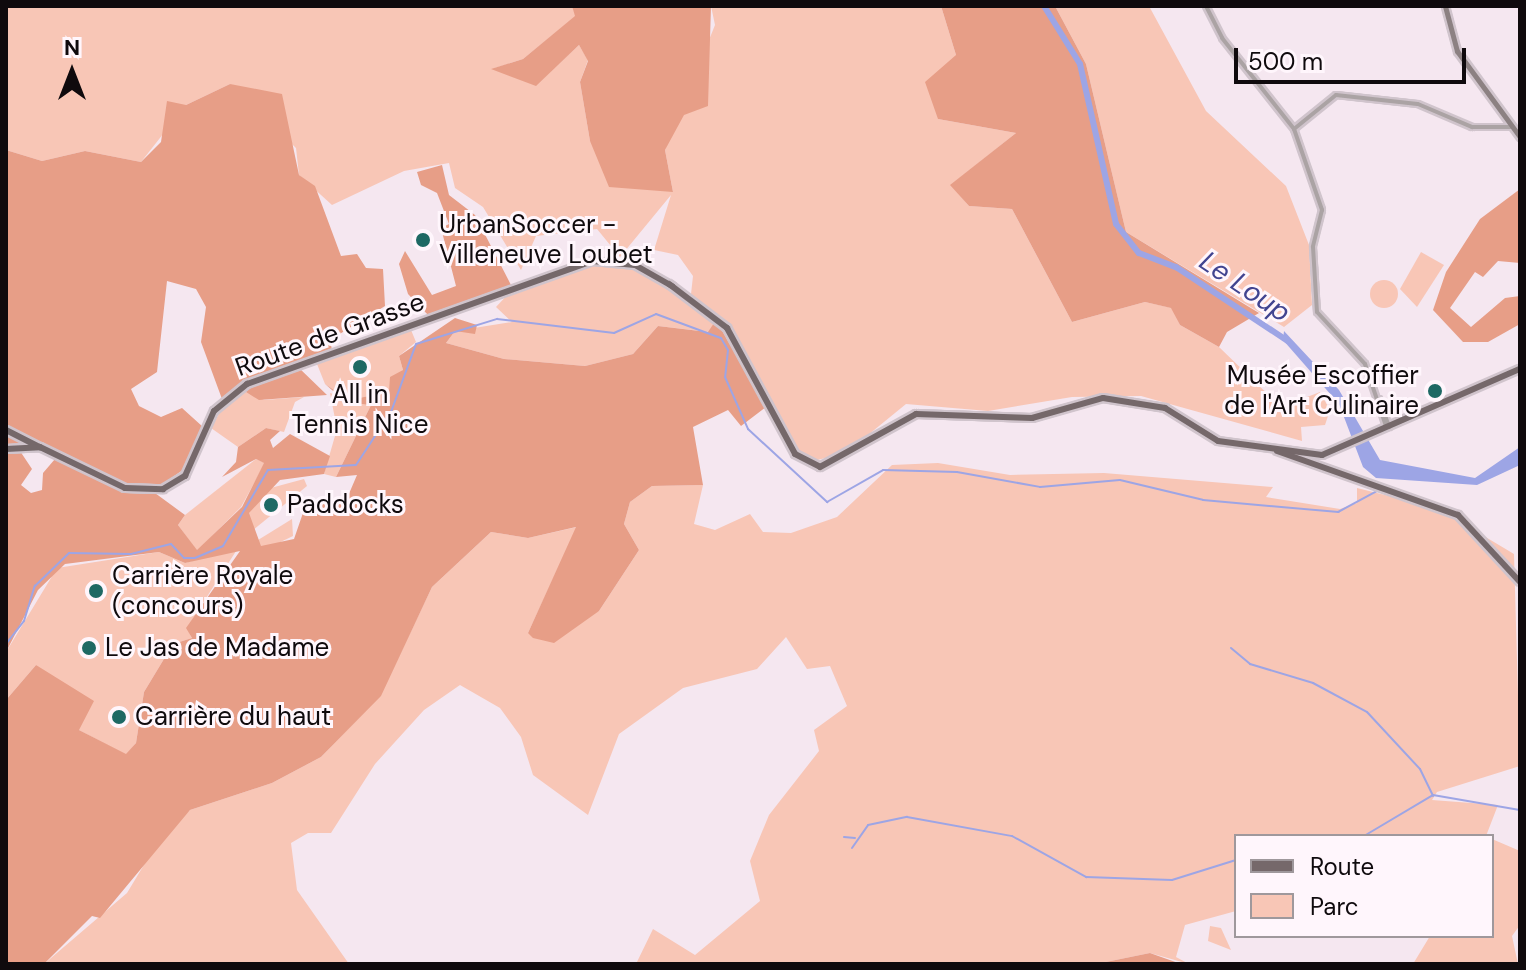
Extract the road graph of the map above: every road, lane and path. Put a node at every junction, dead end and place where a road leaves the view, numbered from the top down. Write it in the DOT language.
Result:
graph roads {
  1 [pos="1206,6"];
  2 [pos="1445,6"];
  3 [pos="1512,127"];
  4 [pos="1294,129"];
  5 [pos="1520,137"];
  6 [pos="1520,369"];
  7 [pos="1388,427"];
  8 [pos="6,430"];
  9 [pos="40,447"];
  10 [pos="1270,448"];
  11 [pos="6,449"];
  12 [pos="1324,461"];
  13 [pos="1311,463"];
  14 [pos="1520,582"];
  1 -- 4 [label="street"];
  2 -- 3 [label="main road"];
  3 -- 4 [label="street"];
  3 -- 5 [label="main road"];
  4 -- 7 [label="street"];
  6 -- 7 [label="main road"];
  7 -- 12 [label="main road"];
  8 -- 9 [label="main road"];
  9 -- 10 [label="main road, Route de Grasse"];
  9 -- 11 [label="main road, Route de Grasse"];
  10 -- 12 [label="main road, Route de Grasse"];
  10 -- 13 [label="main road, Route de Grasse"];
  12 -- 13 [label="main road"];
  12 -- 13 [label="main road, Route de Grasse"];
  12 -- 14 [label="main road"];
}
